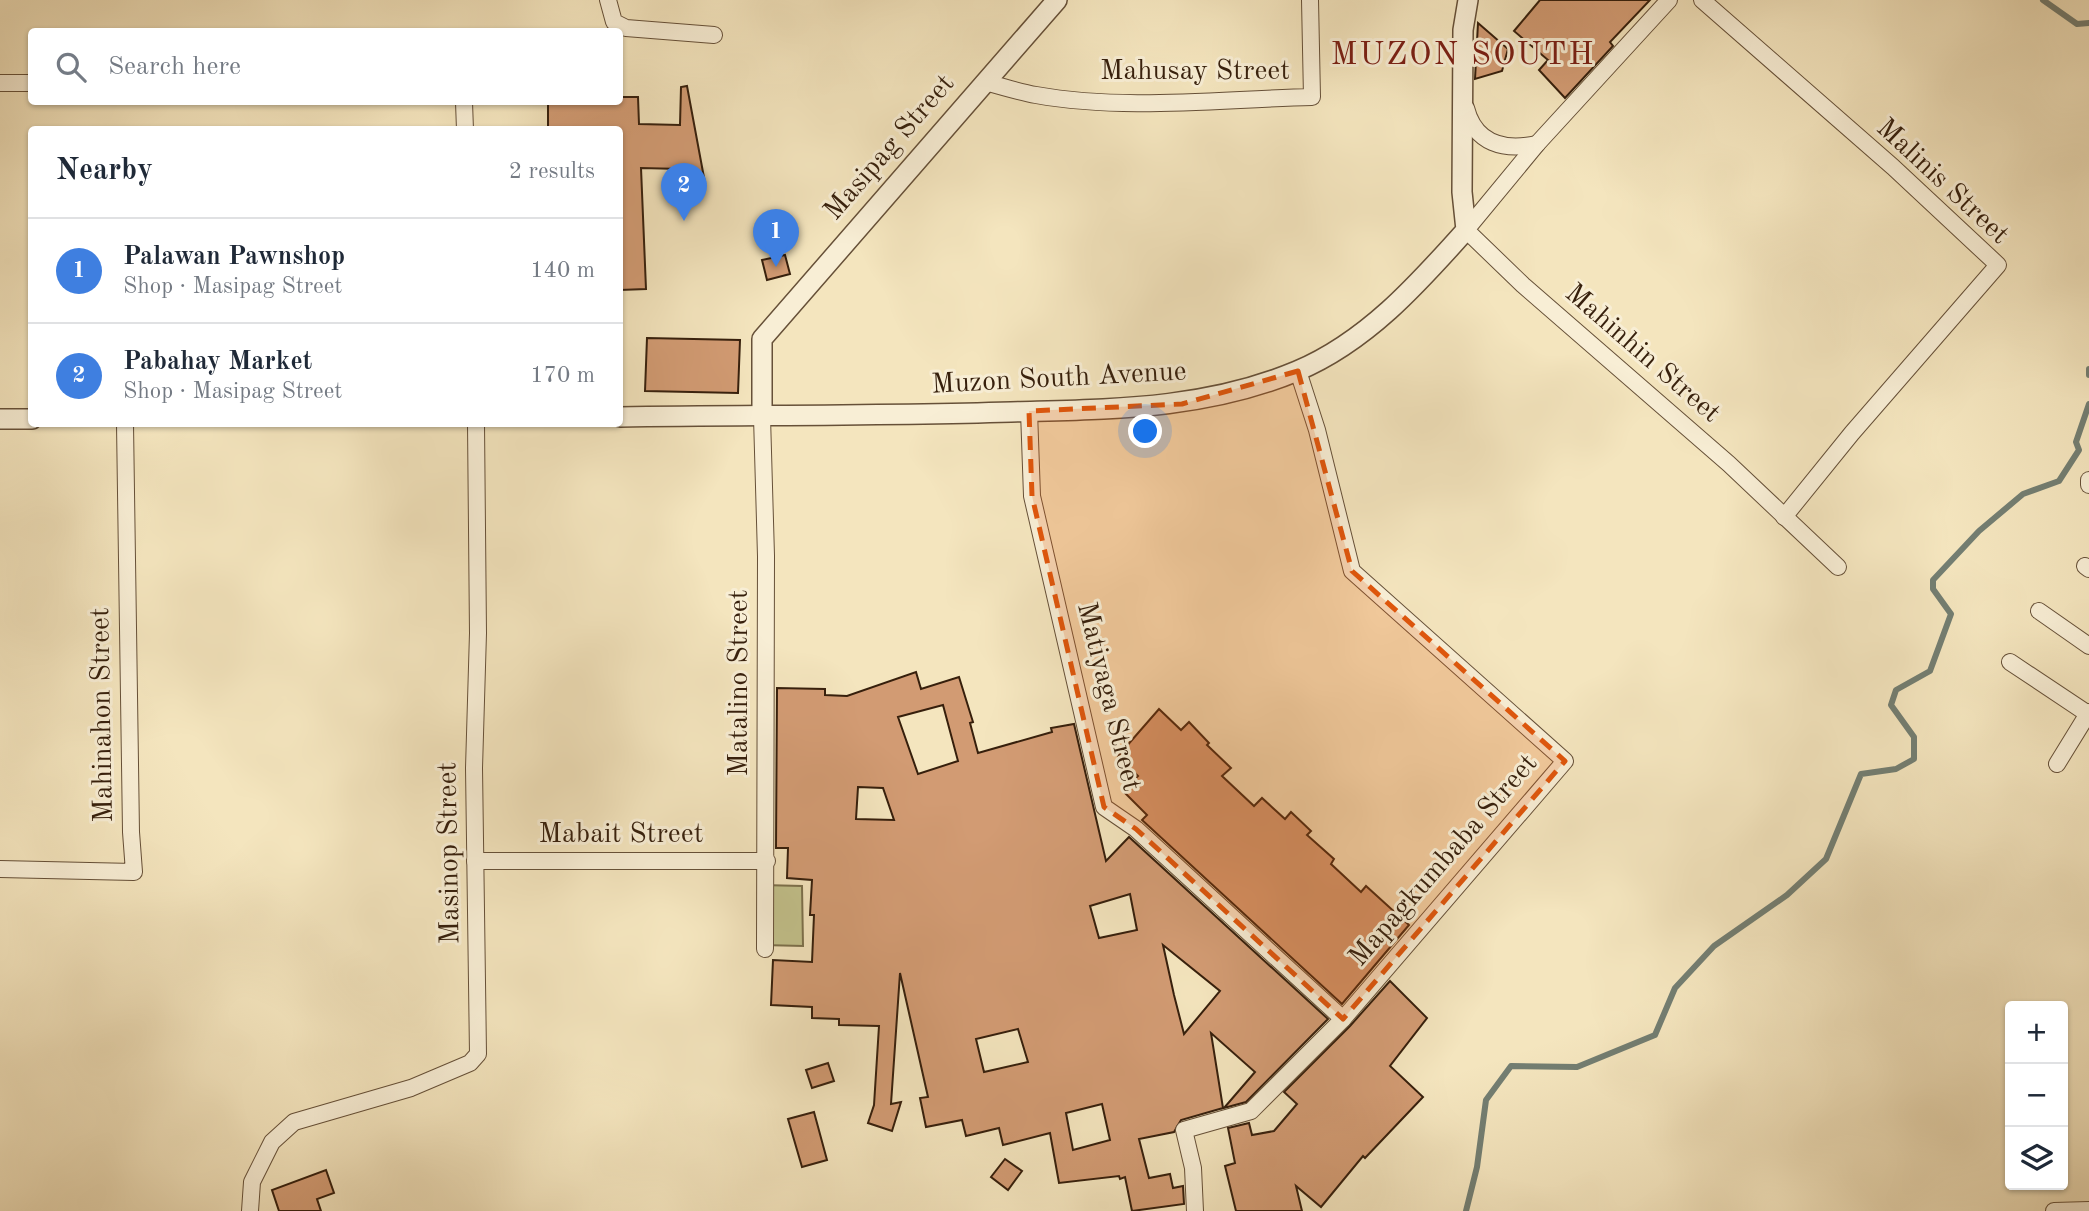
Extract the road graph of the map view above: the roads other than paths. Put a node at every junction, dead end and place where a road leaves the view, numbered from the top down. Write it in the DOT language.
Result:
graph roads {
  1 [pos="608,0"];
  2 [pos="1057,0"];
  3 [pos="1310,0"];
  4 [pos="1468,0"];
  5 [pos="1669,0"];
  6 [pos="1702,0"];
  7 [pos="713,35"];
  8 [pos="984,82"];
  9 [pos="0,83"];
  10 [pos="28,83"];
  11 [pos="1463,95"];
  12 [pos="464,105"];
  13 [pos="465,126"];
  14 [pos="1537,144"];
  15 [pos="1466,230"];
  16 [pos="1298,371"];
  17 [pos="1030,411"];
  18 [pos="623,416"];
  19 [pos="762,417"];
  20 [pos="0,419"];
  21 [pos="28,419"];
  22 [pos="125,427"];
  23 [pos="476,427"];
  24 [pos="1784,517"];
  25 [pos="1838,567"];
  26 [pos="2039,611"];
  27 [pos="2089,646"];
  28 [pos="2010,663"];
  29 [pos="2088,713"];
  30 [pos="2057,765"];
  31 [pos="475,861"];
  32 [pos="767,861"];
  33 [pos="0,869"];
  34 [pos="765,948"];
  35 [pos="1343,1019"];
  36 [pos="2089,1210"];
  37 [pos="250,1211"];
  38 [pos="1195,1211"];
  39 [pos="2054,1211"];
  1 -- 7 [label="street"];
  2 -- 8 [label="street, Masipag Street"];
  3 -- 8 [label="street, Mahusay Street"];
  4 -- 11 [label="street"];
  5 -- 14 [label="street"];
  6 -- 24 [label="street, Malinis Street"];
  8 -- 19 [label="street, Masipag Street"];
  9 -- 10 [label="street"];
  11 -- 14 [label="street"];
  11 -- 15 [label="street"];
  12 -- 13 [label="street"];
  14 -- 15 [label="street"];
  15 -- 16 [label="street, Muzon South Avenue"];
  15 -- 24 [label="street, Mahinhin Street"];
  16 -- 17 [label="street, Muzon South Avenue"];
  16 -- 35 [label="street, Mapagkumbaba Street"];
  17 -- 19 [label="street, Muzon South Avenue"];
  17 -- 35 [label="street, Matiyaga Street"];
  18 -- 19 [label="street, Muzon South Avenue"];
  19 -- 32 [label="street, Matalino Street"];
  20 -- 21 [label="street"];
  22 -- 33 [label="street, Mahinahon Street"];
  23 -- 31 [label="street, Masinop Street"];
  24 -- 25 [label="street, Mahinhin Street"];
  26 -- 27 [label="street"];
  28 -- 29 [label="street"];
  29 -- 30 [label="street"];
  31 -- 32 [label="street, Mabait Street"];
  31 -- 37 [label="street, Masinop Street"];
  32 -- 34 [label="street, Matalino Street"];
  35 -- 38 [label="street"];
  36 -- 39 [label="street"];
}
